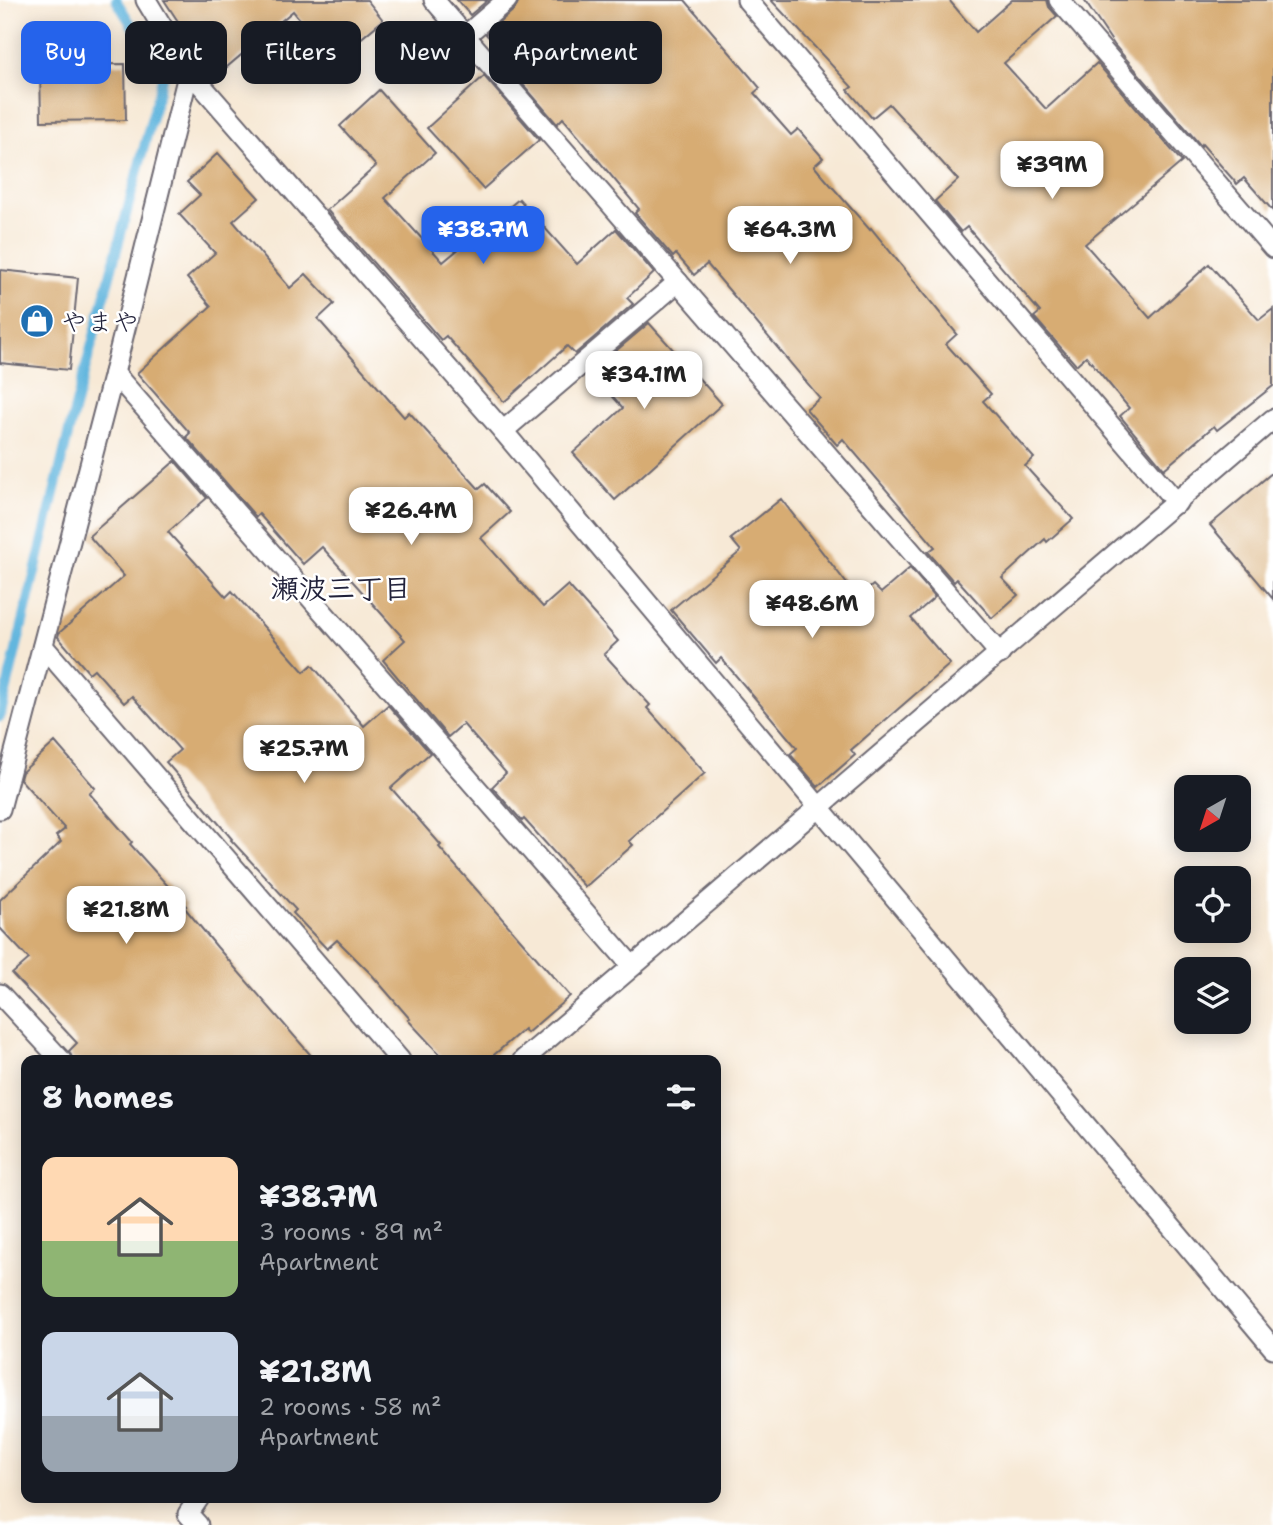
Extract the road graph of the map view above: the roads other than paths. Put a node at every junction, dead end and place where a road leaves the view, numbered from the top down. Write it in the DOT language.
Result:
graph roads {
  1 [pos="146,0"];
  2 [pos="434,0"];
  3 [pos="507,0"];
  4 [pos="747,0"];
  5 [pos="1059,0"];
  6 [pos="159,21"];
  7 [pos="452,21"];
  8 [pos="475,27"];
  9 [pos="475,48"];
  10 [pos="186,84"];
  11 [pos="200,84"];
  12 [pos="1273,248"];
  13 [pos="678,282"];
  14 [pos="114,373"];
  15 [pos="1273,419"];
  16 [pos="503,431"];
  17 [pos="1177,503"];
  18 [pos="43,646"];
  19 [pos="999,654"];
  20 [pos="819,807"];
  21 [pos="0,809"];
  22 [pos="632,966"];
  23 [pos="0,994"];
  24 [pos="56,1055"];
  25 [pos="396,1055"];
  26 [pos="529,1055"];
  27 [pos="1273,1348"];
  1 -- 6 [label="lane"];
  2 -- 7 [label="lane"];
  3 -- 8 [label="lane"];
  4 -- 17 [label="lane"];
  5 -- 12 [label="lane"];
  9 -- 13 [label="lane"];
  10 -- 14 [label="lane"];
  11 -- 16 [label="lane"];
  13 -- 16 [label="lane"];
  13 -- 19 [label="lane"];
  14 -- 18 [label="lane"];
  14 -- 22 [label="lane"];
  15 -- 17 [label="lane"];
  16 -- 20 [label="lane"];
  17 -- 19 [label="lane"];
  18 -- 21 [label="lane"];
  18 -- 25 [label="lane"];
  19 -- 20 [label="lane"];
  20 -- 22 [label="lane"];
  20 -- 27 [label="lane"];
  22 -- 26 [label="lane"];
  23 -- 24 [label="lane"];
}
